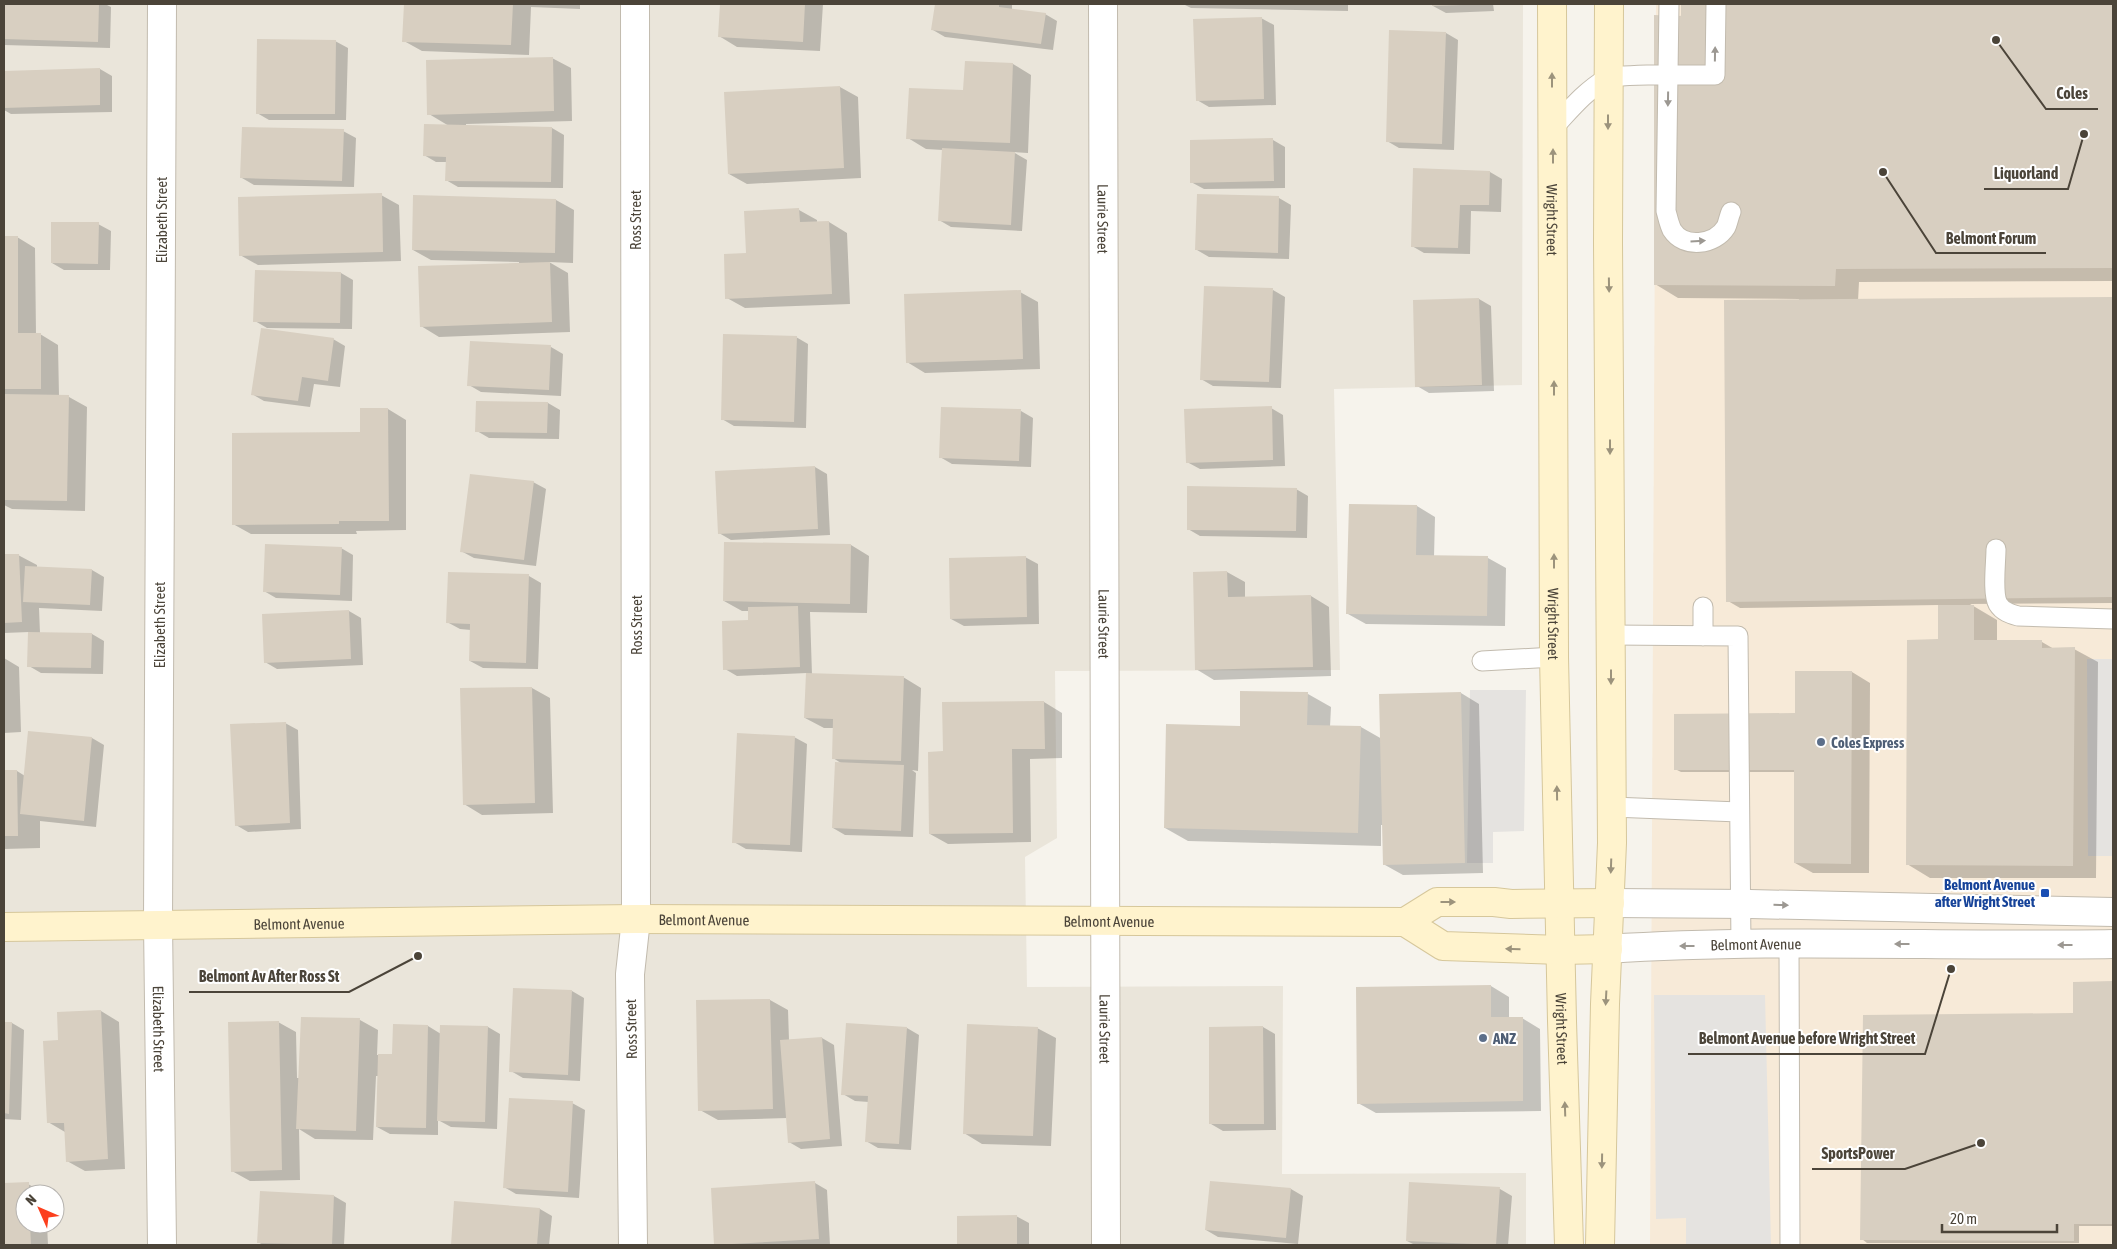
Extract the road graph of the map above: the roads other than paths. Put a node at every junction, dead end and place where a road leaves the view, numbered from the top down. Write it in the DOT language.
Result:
graph roads {
  1 [pos="162,4"];
  2 [pos="635,4"];
  3 [pos="1103,4"];
  4 [pos="1552,4"];
  5 [pos="1608,4"];
  6 [pos="1716,4"];
  7 [pos="1669,10"];
  8 [pos="1608,78"];
  9 [pos="1552,129"];
  10 [pos="1731,212"];
  11 [pos="1996,549"];
  12 [pos="1703,607"];
  13 [pos="2113,619"];
  14 [pos="1611,635"];
  15 [pos="1703,636"];
  16 [pos="1554,657"];
  17 [pos="1482,661"];
  18 [pos="1612,807"];
  19 [pos="1739,812"];
  20 [pos="1560,903"];
  21 [pos="1610,903"];
  22 [pos="1740,904"];
  23 [pos="2113,912"];
  24 [pos="636,919"];
  25 [pos="1106,920"];
  26 [pos="1405,922"];
  27 [pos="158,923"];
  28 [pos="4,926"];
  29 [pos="1789,944"];
  30 [pos="2113,944"];
  31 [pos="1741,945"];
  32 [pos="1561,950"];
  33 [pos="1608,950"];
  34 [pos="162,1245"];
  35 [pos="633,1245"];
  36 [pos="1106,1245"];
  37 [pos="1569,1245"];
  38 [pos="1600,1245"];
  39 [pos="1790,1245"];
  1 -- 27 [label="street, Elizabeth Street"];
  2 -- 24 [label="street, Ross Street"];
  3 -- 25 [label="street, Laurie Street"];
  9 -- 4 [label="street, Wright Street, one-way"];
  5 -- 8 [label="street"];
  8 -- 6 [label="lane, one-way"];
  7 -- 10 [label="lane, one-way"];
  8 -- 9 [label="lane"];
  8 -- 14 [label="street, one-way"];
  16 -- 9 [label="street, Wright Street, one-way"];
  11 -- 13 [label="lane"];
  12 -- 15 [label="lane"];
  14 -- 15 [label="lane"];
  14 -- 18 [label="street, one-way"];
  15 -- 19 [label="lane"];
  16 -- 17 [label="lane"];
  20 -- 16 [label="street, Wright Street, one-way"];
  18 -- 19 [label="lane"];
  18 -- 21 [label="street, one-way"];
  19 -- 22 [label="lane"];
  20 -- 21 [label="street"];
  26 -- 20 [label="street, one-way"];
  20 -- 32 [label="street, Wright Street"];
  21 -- 22 [label="street"];
  21 -- 33 [label="street"];
  22 -- 23 [label="street, one-way"];
  22 -- 31 [label="lane"];
  24 -- 25 [label="street, Belmont Avenue"];
  24 -- 27 [label="street, Belmont Avenue"];
  24 -- 35 [label="street, Ross Street"];
  25 -- 26 [label="street, Belmont Avenue"];
  25 -- 36 [label="street, Laurie Street"];
  32 -- 26 [label="street, Belmont Avenue, one-way"];
  27 -- 28 [label="street, Belmont Avenue"];
  27 -- 34 [label="street, Elizabeth Street"];
  30 -- 29 [label="street, Belmont Avenue, one-way"];
  29 -- 31 [label="street, Belmont Avenue"];
  29 -- 39 [label="lane"];
  31 -- 33 [label="street, Belmont Avenue, one-way"];
  32 -- 33 [label="street, Belmont Avenue"];
  37 -- 32 [label="street, Wright Street, one-way"];
  33 -- 38 [label="street, one-way"];
}
